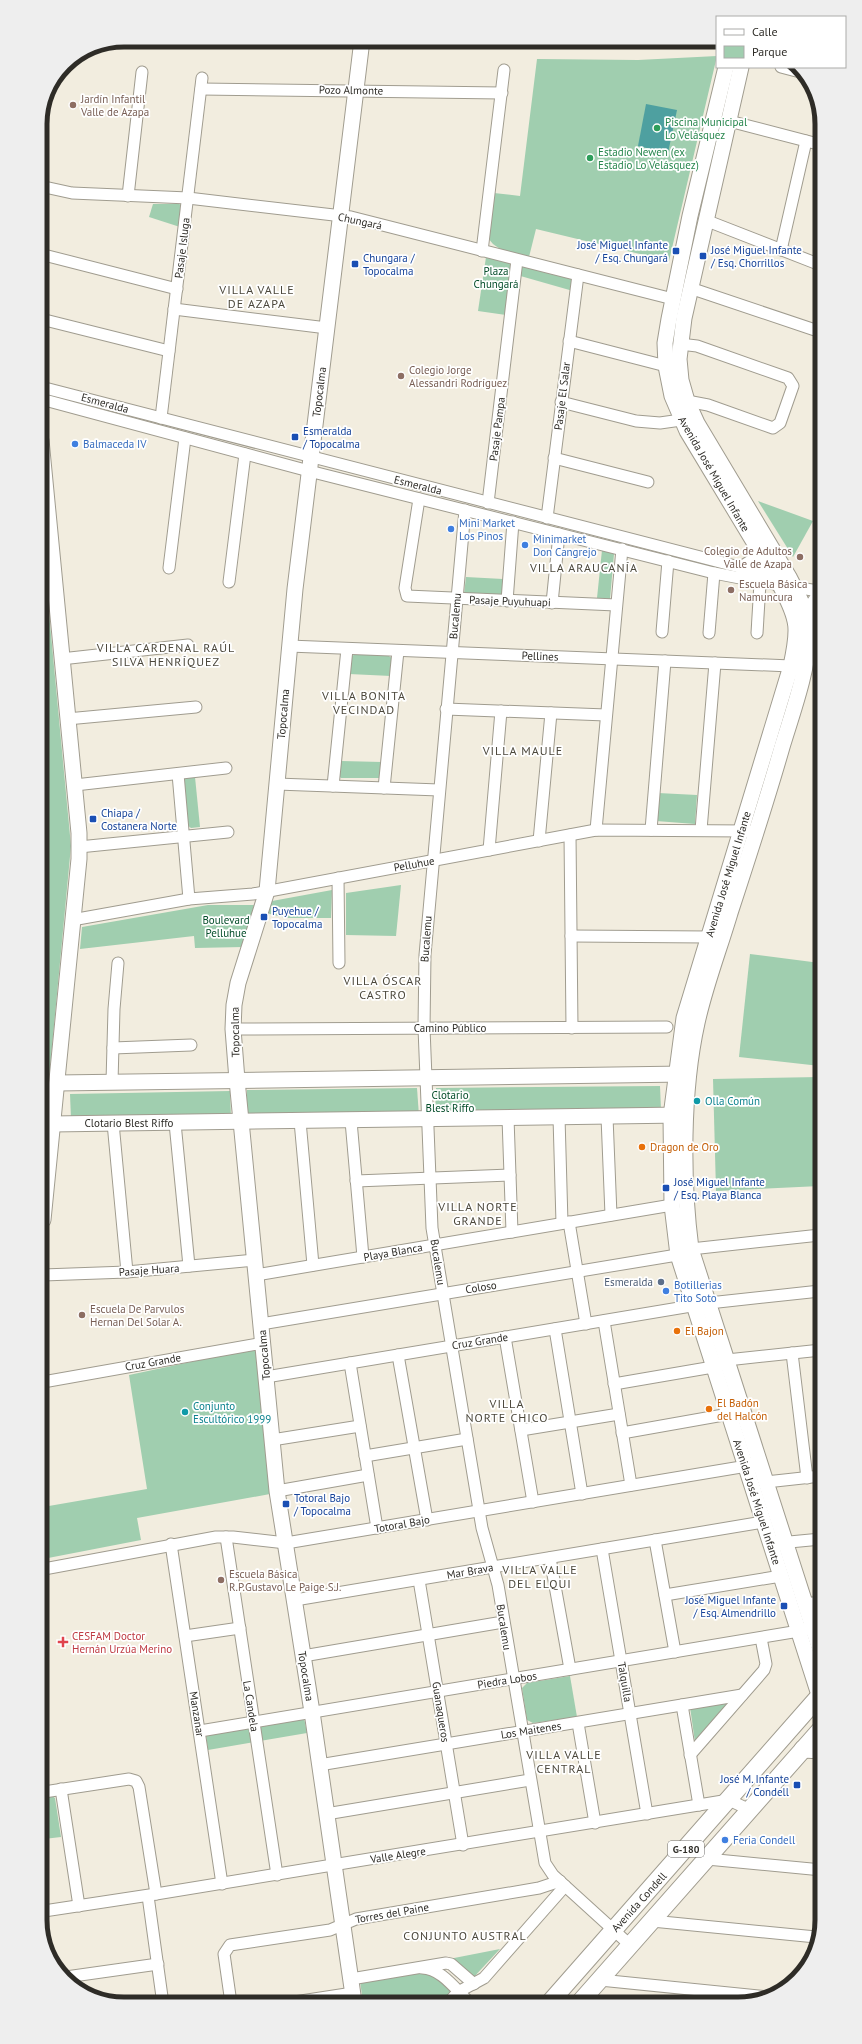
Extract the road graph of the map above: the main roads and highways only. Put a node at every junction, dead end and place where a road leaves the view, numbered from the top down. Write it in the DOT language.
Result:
graph roads {
  1 [pos="815,1704"];
  2 [pos="815,1736"];
  3 [pos="803,1749"];
  4 [pos="815,1750"];
  5 [pos="555,1997"];
  6 [pos="585,1997"];
  1 -- 5 [label="main road, Avenida Condell / G-180"];
  2 -- 3 [label="main road, Avenida Condell / G-180"];
  3 -- 4 [label="main road"];
  3 -- 6 [label="main road, Avenida Condell / G-180"];
}
